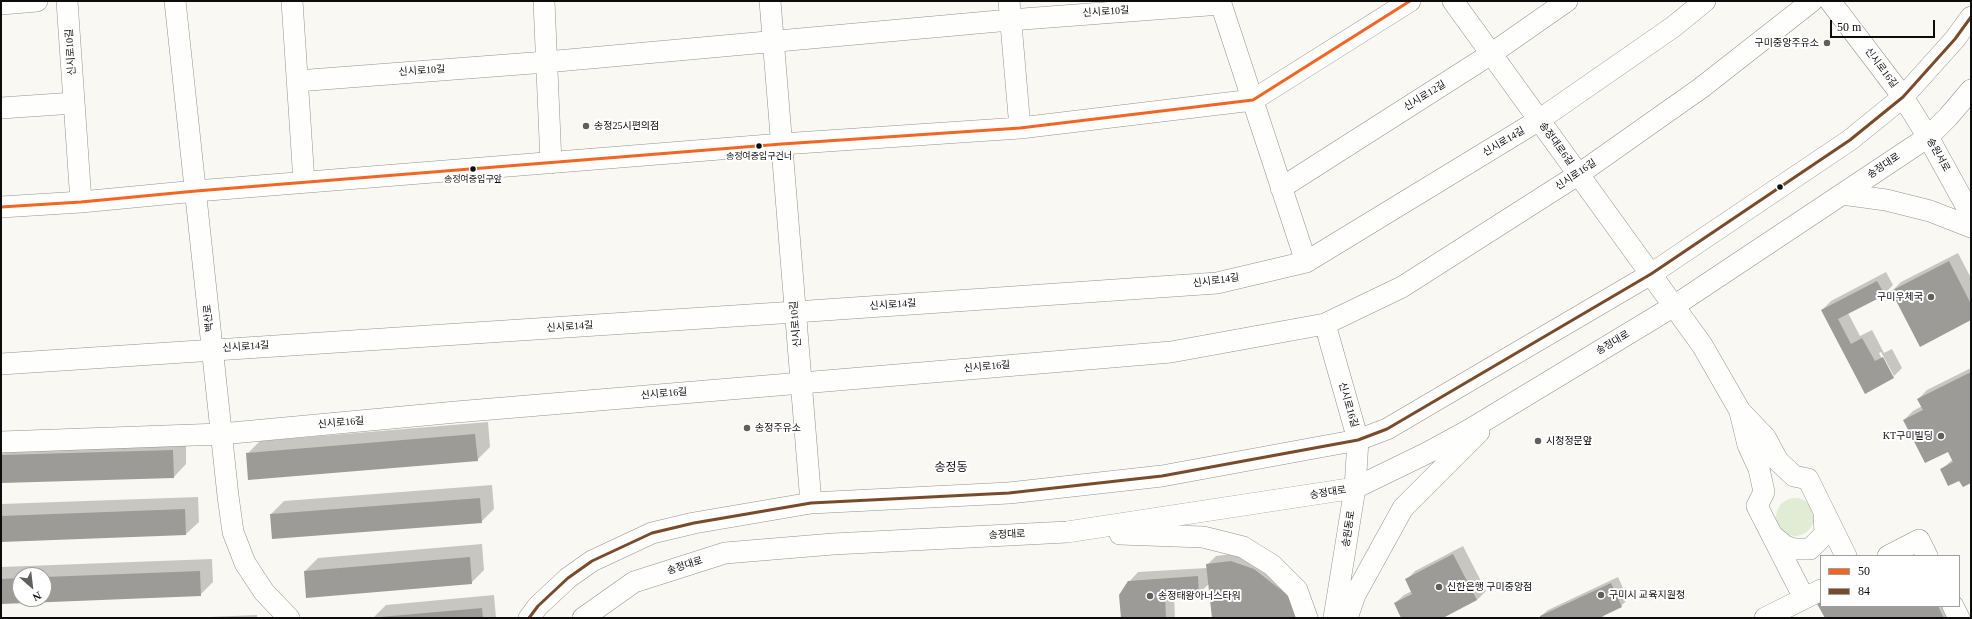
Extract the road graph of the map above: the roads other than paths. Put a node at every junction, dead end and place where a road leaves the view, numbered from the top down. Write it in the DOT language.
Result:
graph roads {
  1 [pos="37,1"];
  2 [pos="67,1"];
  3 [pos="175,1"];
  4 [pos="292,1"];
  5 [pos="544,1"];
  6 [pos="770,1"];
  7 [pos="1410,1"];
  8 [pos="1453,1"];
  9 [pos="1567,1"];
  10 [pos="1705,1"];
  11 [pos="1812,1"];
  12 [pos="1830,1"];
  13 [pos="1222,2"];
  14 [pos="1,4"];
  15 [pos="1010,10"];
  16 [pos="1971,17"];
  17 [pos="773,42"];
  18 [pos="1491,54"];
  19 [pos="546,62"];
  20 [pos="297,81"];
  21 [pos="1971,90"];
  22 [pos="1903,97"];
  23 [pos="1253,100"];
  24 [pos="74,103"];
  25 [pos="1,108"];
  26 [pos="1539,120"];
  27 [pos="1020,128"];
  28 [pos="1928,137"];
  29 [pos="782,144"];
  30 [pos="551,163"];
  31 [pos="1578,174"];
  32 [pos="304,182"];
  33 [pos="1282,188"];
  34 [pos="196,191"];
  35 [pos="1842,194"];
  36 [pos="81,202"];
  37 [pos="1,207"];
  38 [pos="1971,215"];
  39 [pos="1971,227"];
  40 [pos="1306,262"];
  41 [pos="1651,274"];
  42 [pos="1674,306"];
  43 [pos="795,312"];
  44 [pos="1325,324"];
  45 [pos="212,349"];
  46 [pos="1,364"];
  47 [pos="801,383"];
  48 [pos="1740,411"];
  49 [pos="1499,413"];
  50 [pos="221,434"];
  51 [pos="1358,440"];
  52 [pos="1,442"];
  53 [pos="1355,488"];
  54 [pos="811,503"];
  55 [pos="1823,510"];
  56 [pos="1067,532"];
  57 [pos="1772,535"];
  58 [pos="1846,555"];
  59 [pos="1890,555"];
  60 [pos="1926,555"];
  61 [pos="1812,594"];
  62 [pos="1954,607"];
  63 [pos="289,618"];
  64 [pos="529,618"];
  65 [pos="583,618"];
  66 [pos="1307,618"];
  67 [pos="1334,618"];
  68 [pos="1347,618"];
  69 [pos="1765,618"];
  70 [pos="1959,618"];
  1 -- 14 [label="street"];
  2 -- 24 [label="street, 신시로10길"];
  3 -- 34 [label="street, 백산로"];
  4 -- 20 [label="street"];
  5 -- 19 [label="street"];
  6 -- 17 [label="street, 신시로10길"];
  7 -- 23 [label="street"];
  8 -- 18 [label="street, 송정대로6길"];
  9 -- 18 [label="street, 신시로12길"];
  10 -- 26 [label="street, 신시로14길"];
  11 -- 31 [label="street, 신시로16길"];
  12 -- 22 [label="street, 신시로16길"];
  13 -- 15 [label="street, 신시로10길"];
  13 -- 23 [label="street, 신시로10길"];
  15 -- 17 [label="street, 신시로10길"];
  15 -- 27 [label="street"];
  16 -- 22 [label="street"];
  17 -- 19 [label="street, 신시로10길"];
  17 -- 29 [label="street, 신시로10길"];
  18 -- 26 [label="street, 송정대로6길"];
  18 -- 33 [label="street, 신시로12길"];
  19 -- 20 [label="street, 신시로10길"];
  19 -- 30 [label="street"];
  20 -- 32 [label="street"];
  21 -- 28 [label="street, 송정대로"];
  22 -- 28 [label="street, 송원서로"];
  22 -- 41 [label="street"];
  23 -- 27 [label="street"];
  23 -- 33 [label="street, 신시로10길"];
  24 -- 25 [label="street"];
  24 -- 36 [label="street, 신시로10길"];
  26 -- 31 [label="street, 송정대로6길"];
  26 -- 40 [label="street, 신시로14길"];
  27 -- 29 [label="street"];
  28 -- 35 [label="street, 송정대로"];
  28 -- 38 [label="street, 송원서로"];
  29 -- 30 [label="street"];
  29 -- 43 [label="street, 신시로10길"];
  30 -- 32 [label="street"];
  31 -- 41 [label="street, 송정대로6길"];
  31 -- 44 [label="street, 신시로16길"];
  32 -- 34 [label="street"];
  33 -- 40 [label="street, 신시로10길"];
  34 -- 36 [label="street"];
  34 -- 45 [label="street, 백산로"];
  35 -- 39 [label="street"];
  35 -- 42 [label="street, 송정대로"];
  36 -- 37 [label="street"];
  40 -- 43 [label="street, 신시로14길"];
  41 -- 42 [label="street, 송정대로6길"];
  41 -- 51 [label="street"];
  42 -- 48 [label="street, 송정대로6길"];
  42 -- 49 [label="street, 송정대로"];
  43 -- 45 [label="street, 신시로14길"];
  43 -- 47 [label="street, 신시로10길"];
  44 -- 47 [label="street, 신시로16길"];
  44 -- 51 [label="street, 신시로16길"];
  45 -- 46 [label="street, 신시로14길"];
  45 -- 50 [label="street, 백산로"];
  47 -- 50 [label="street, 신시로16길"];
  47 -- 54 [label="street, 신시로10길"];
  48 -- 55 [label="street"];
  48 -- 57 [label="street"];
  49 -- 53 [label="street, 송정대로"];
  49 -- 68 [label="street"];
  50 -- 52 [label="street, 신시로16길"];
  50 -- 63 [label="street, 백산로"];
  51 -- 53 [label="street, 송원동로"];
  51 -- 54 [label="street"];
  53 -- 56 [label="street, 송정대로"];
  53 -- 67 [label="street, 송원동로"];
  54 -- 64 [label="street"];
  55 -- 57 [label="street"];
  55 -- 58 [label="street"];
  56 -- 65 [label="street, 송정대로"];
  56 -- 66 [label="street"];
  57 -- 61 [label="street"];
  59 -- 60 [label="street"];
  61 -- 69 [label="street"];
  62 -- 70 [label="street"];
}
